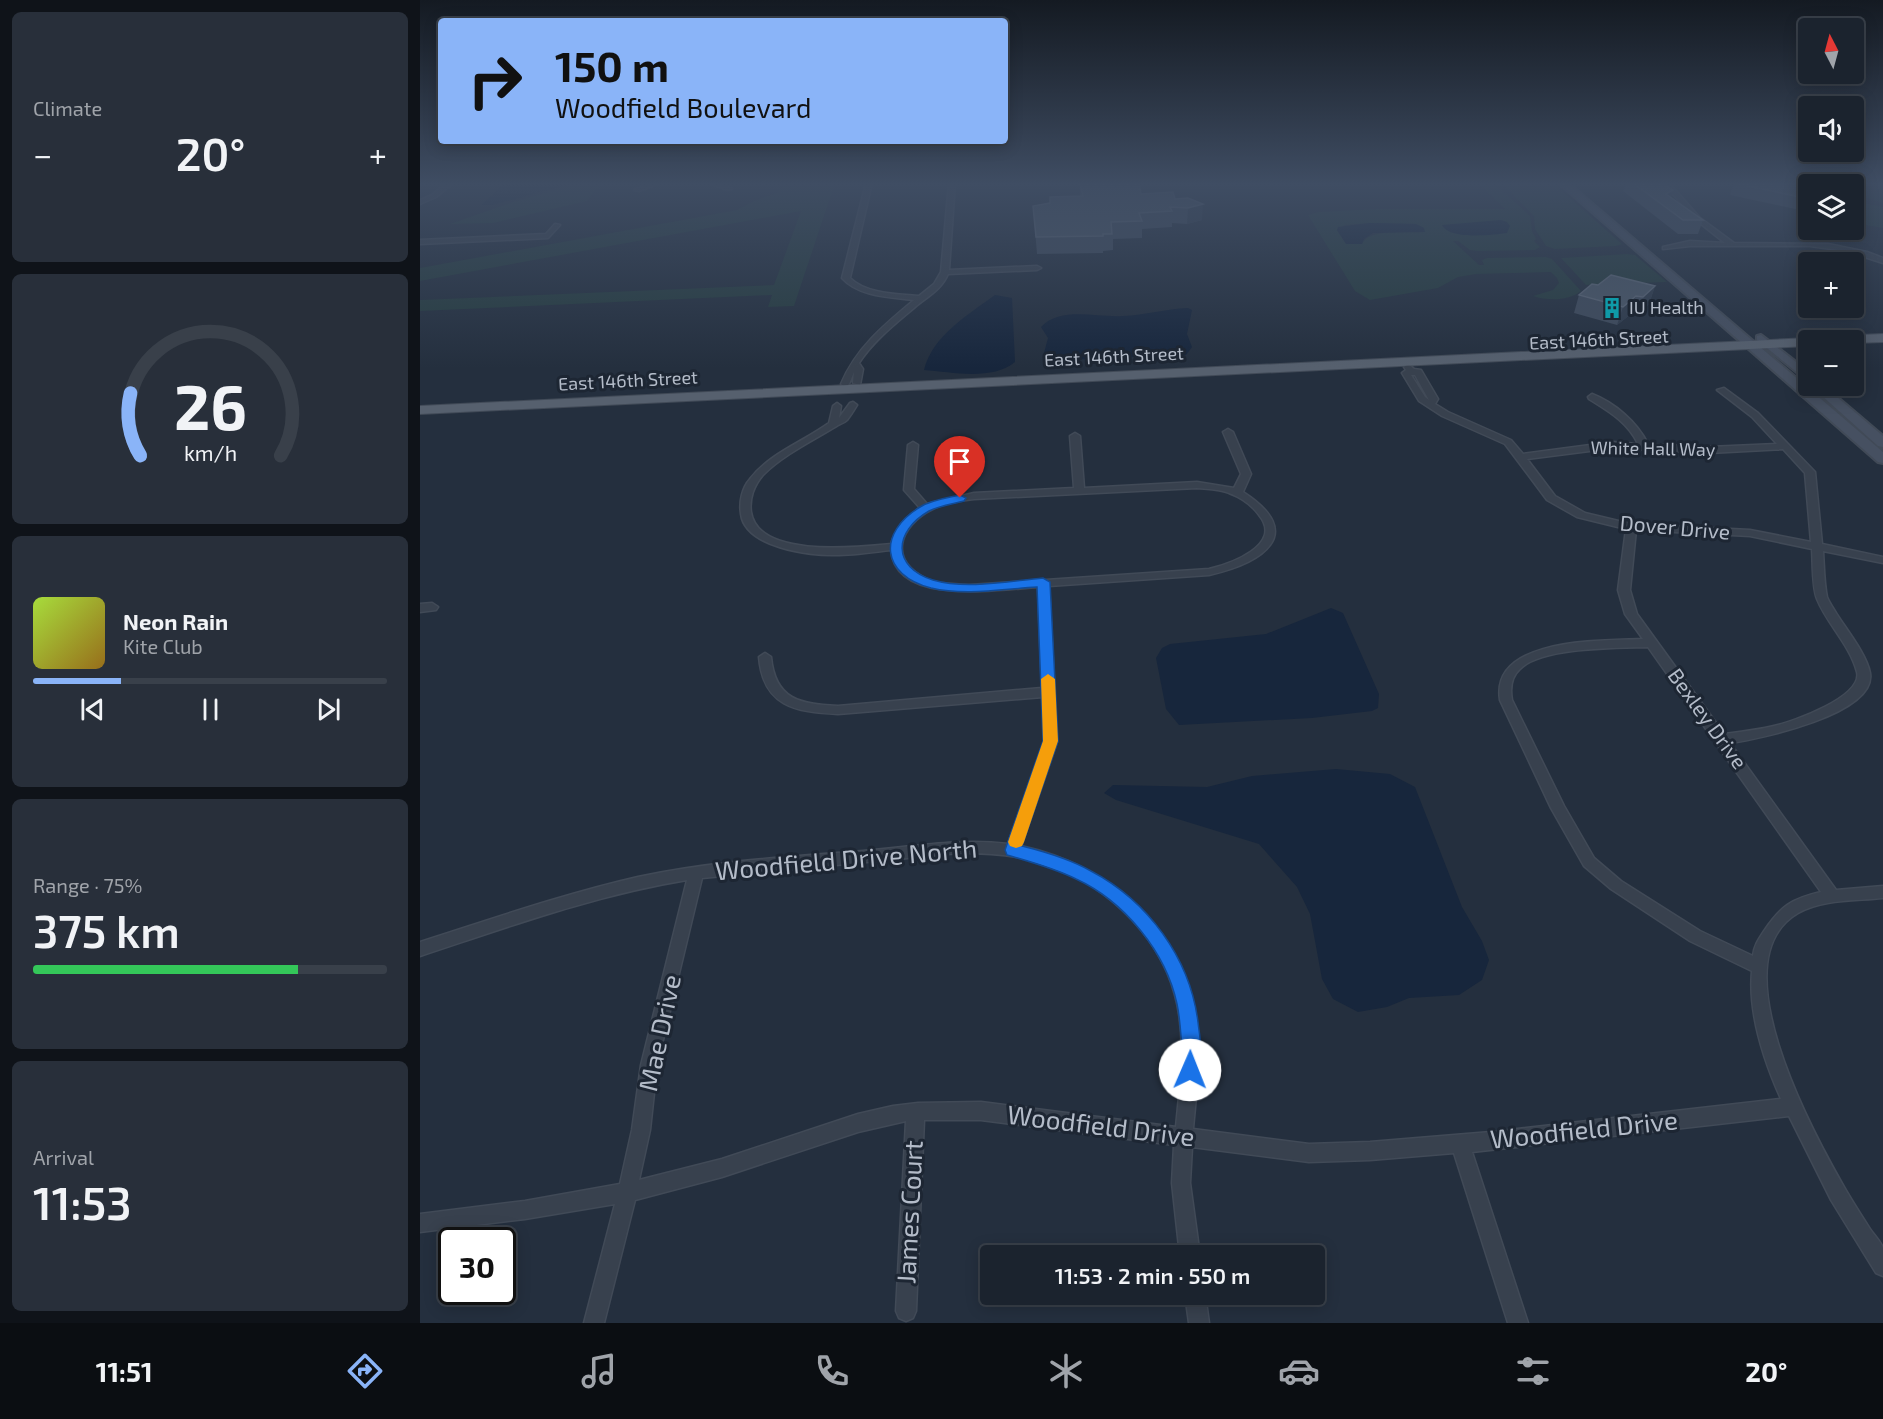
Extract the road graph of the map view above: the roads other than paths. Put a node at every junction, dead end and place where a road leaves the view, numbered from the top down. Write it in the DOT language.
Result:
graph roads {
  1 [pos="435,245"];
  2 [pos="854,245"];
  3 [pos="947,245"];
  4 [pos="1639,245"];
  5 [pos="1649,245"];
  6 [pos="1711,245"];
  7 [pos="1732,245"];
  8 [pos="1742,245"];
  9 [pos="1822,245"];
  10 [pos="420,249"];
  11 [pos="1883,261"];
  12 [pos="1037,268"];
  13 [pos="945,272"];
  14 [pos="921,298"];
  15 [pos="1728,311"];
  16 [pos="1883,338"];
  17 [pos="1864,339"];
  18 [pos="1798,343"];
  19 [pos="1762,345"];
  20 [pos="1883,345"];
  21 [pos="1864,346"];
  22 [pos="1798,349"];
  23 [pos="856,365"];
  24 [pos="1409,368"];
  25 [pos="1798,370"];
  26 [pos="857,383"];
  27 [pos="845,384"];
  28 [pos="1721,390"];
  29 [pos="1829,396"];
  30 [pos="1592,397"];
  31 [pos="853,405"];
  32 [pos="837,406"];
  33 [pos="420,410"];
  34 [pos="420,418"];
  35 [pos="833,424"];
  36 [pos="1228,432"];
  37 [pos="1075,436"];
  38 [pos="1883,443"];
  39 [pos="913,445"];
  40 [pos="1644,446"];
  41 [pos="1785,446"];
  42 [pos="1521,457"];
  43 [pos="1883,459"];
  44 [pos="1078,491"];
  45 [pos="1237,493"];
  46 [pos="926,508"];
  47 [pos="1631,527"];
  48 [pos="1817,546"];
  49 [pos="894,547"];
  50 [pos="1883,560"];
  51 [pos="1043,582"];
  52 [pos="1651,643"];
  53 [pos="765,657"];
  54 [pos="1048,692"];
  55 [pos="1721,739"];
  56 [pos="1013,850"];
  57 [pos="696,873"];
  58 [pos="1883,892"];
  59 [pos="1833,897"];
  60 [pos="420,949"];
  61 [pos="1757,966"];
  62 [pos="1792,1107"];
  63 [pos="915,1113"];
  64 [pos="1184,1136"];
  65 [pos="1460,1144"];
  66 [pos="625,1193"];
  67 [pos="420,1223"];
  68 [pos="1189,1245"];
  69 [pos="1883,1266"];
  70 [pos="1197,1305"];
  71 [pos="906,1311"];
  72 [pos="594,1323"];
  73 [pos="1199,1323"];
  74 [pos="1518,1323"];
  1 -- 10 [label="street"];
  2 -- 14 [label="street"];
  3 -- 13 [label="street"];
  4 -- 19 [label="main road"];
  5 -- 15 [label="main road"];
  6 -- 7 [label="street"];
  7 -- 8 [label="street"];
  9 -- 11 [label="street"];
  12 -- 13 [label="street"];
  13 -- 14 [label="street"];
  14 -- 23 [label="street"];
  16 -- 17 [label="main road"];
  18 -- 19 [label="main road, East 146th Street"];
  19 -- 22 [label="main road, East 146th Street"];
  19 -- 24 [label="main road, East 146th Street"];
  19 -- 25 [label="main road"];
  19 -- 43 [label="main road"];
  20 -- 21 [label="main road"];
  23 -- 26 [label="street"];
  23 -- 27 [label="street"];
  24 -- 33 [label="main road, East 146th Street"];
  24 -- 34 [label="main road, East 146th Street"];
  24 -- 42 [label="street, Dover Drive"];
  28 -- 41 [label="street"];
  29 -- 38 [label="main road"];
  30 -- 40 [label="street"];
  31 -- 35 [label="street"];
  32 -- 35 [label="street"];
  35 -- 49 [label="street"];
  36 -- 45 [label="street"];
  37 -- 44 [label="street"];
  39 -- 46 [label="street"];
  40 -- 41 [label="street, White Hall Way"];
  40 -- 42 [label="street, White Hall Way"];
  41 -- 48 [label="street"];
  42 -- 47 [label="street, Dover Drive"];
  44 -- 45 [label="street"];
  44 -- 46 [label="street"];
  45 -- 51 [label="street"];
  46 -- 49 [label="street"];
  47 -- 48 [label="street, Dover Drive"];
  47 -- 52 [label="street, Bexley Drive"];
  48 -- 50 [label="street, Dover Drive"];
  48 -- 55 [label="street"];
  49 -- 51 [label="street"];
  51 -- 54 [label="street"];
  52 -- 55 [label="street, Bexley Drive"];
  52 -- 61 [label="street"];
  53 -- 54 [label="street"];
  54 -- 56 [label="street"];
  55 -- 59 [label="street, Bexley Drive"];
  56 -- 57 [label="street, Woodfield Drive North"];
  56 -- 64 [label="street, Woodfield Drive North"];
  57 -- 60 [label="street, Woodfield Drive North"];
  57 -- 66 [label="street, Mae Drive"];
  58 -- 59 [label="street"];
  59 -- 61 [label="street"];
  61 -- 62 [label="street"];
  62 -- 65 [label="street, Woodfield Drive"];
  62 -- 69 [label="street"];
  63 -- 64 [label="street, Woodfield Drive"];
  63 -- 66 [label="street, Woodfield Drive"];
  63 -- 71 [label="street, James Court"];
  64 -- 65 [label="street, Woodfield Drive"];
  64 -- 68 [label="street, Woodfield Drive North"];
  65 -- 74 [label="street"];
  66 -- 67 [label="street, Woodfield Drive"];
  66 -- 72 [label="street, Mae Drive"];
  70 -- 73 [label="street"];
}
